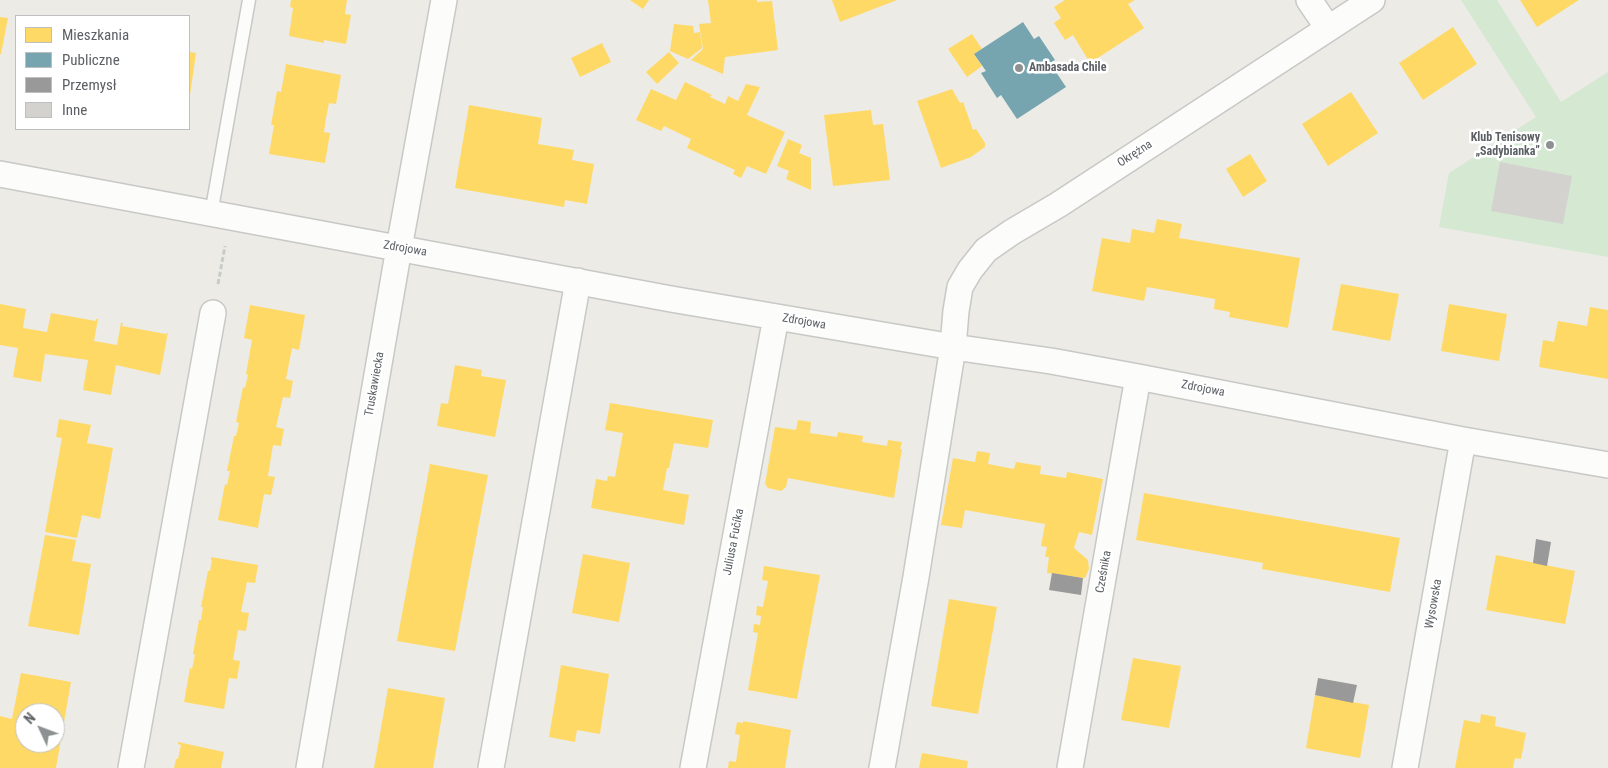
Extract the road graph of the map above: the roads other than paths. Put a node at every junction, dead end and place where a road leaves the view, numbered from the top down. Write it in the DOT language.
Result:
graph roads {
  1 [pos="249,0"];
  2 [pos="444,0"];
  3 [pos="1309,0"];
  4 [pos="1372,0"];
  5 [pos="1328,28"];
  6 [pos="0,174"];
  7 [pos="211,214"];
  8 [pos="399,248"];
  9 [pos="578,281"];
  10 [pos="213,313"];
  11 [pos="776,317"];
  12 [pos="953,347"];
  13 [pos="1138,377"];
  14 [pos="1463,440"];
  15 [pos="1608,465"];
  16 [pos="131,768"];
  17 [pos="309,768"];
  18 [pos="491,768"];
  19 [pos="693,768"];
  20 [pos="882,768"];
  21 [pos="1070,768"];
  22 [pos="1404,768"];
  1 -- 7 [label="lane"];
  2 -- 8 [label="street, Truskawiecka"];
  3 -- 5 [label="street"];
  4 -- 5 [label="street, Okrężna"];
  5 -- 12 [label="street, Okrężna"];
  6 -- 7 [label="street, Zdrojowa"];
  7 -- 8 [label="street, Zdrojowa"];
  8 -- 9 [label="street, Zdrojowa"];
  8 -- 17 [label="street, Truskawiecka"];
  9 -- 11 [label="street, Zdrojowa"];
  9 -- 18 [label="street"];
  10 -- 16 [label="street"];
  11 -- 12 [label="street, Zdrojowa"];
  11 -- 19 [label="street, Juliusa Fučíka"];
  12 -- 13 [label="street, Zdrojowa"];
  12 -- 20 [label="street, Okrężna"];
  13 -- 14 [label="street, Zdrojowa"];
  13 -- 21 [label="street, Cześnika"];
  14 -- 15 [label="street, Zdrojowa"];
  14 -- 22 [label="street, Wysowska"];
}
